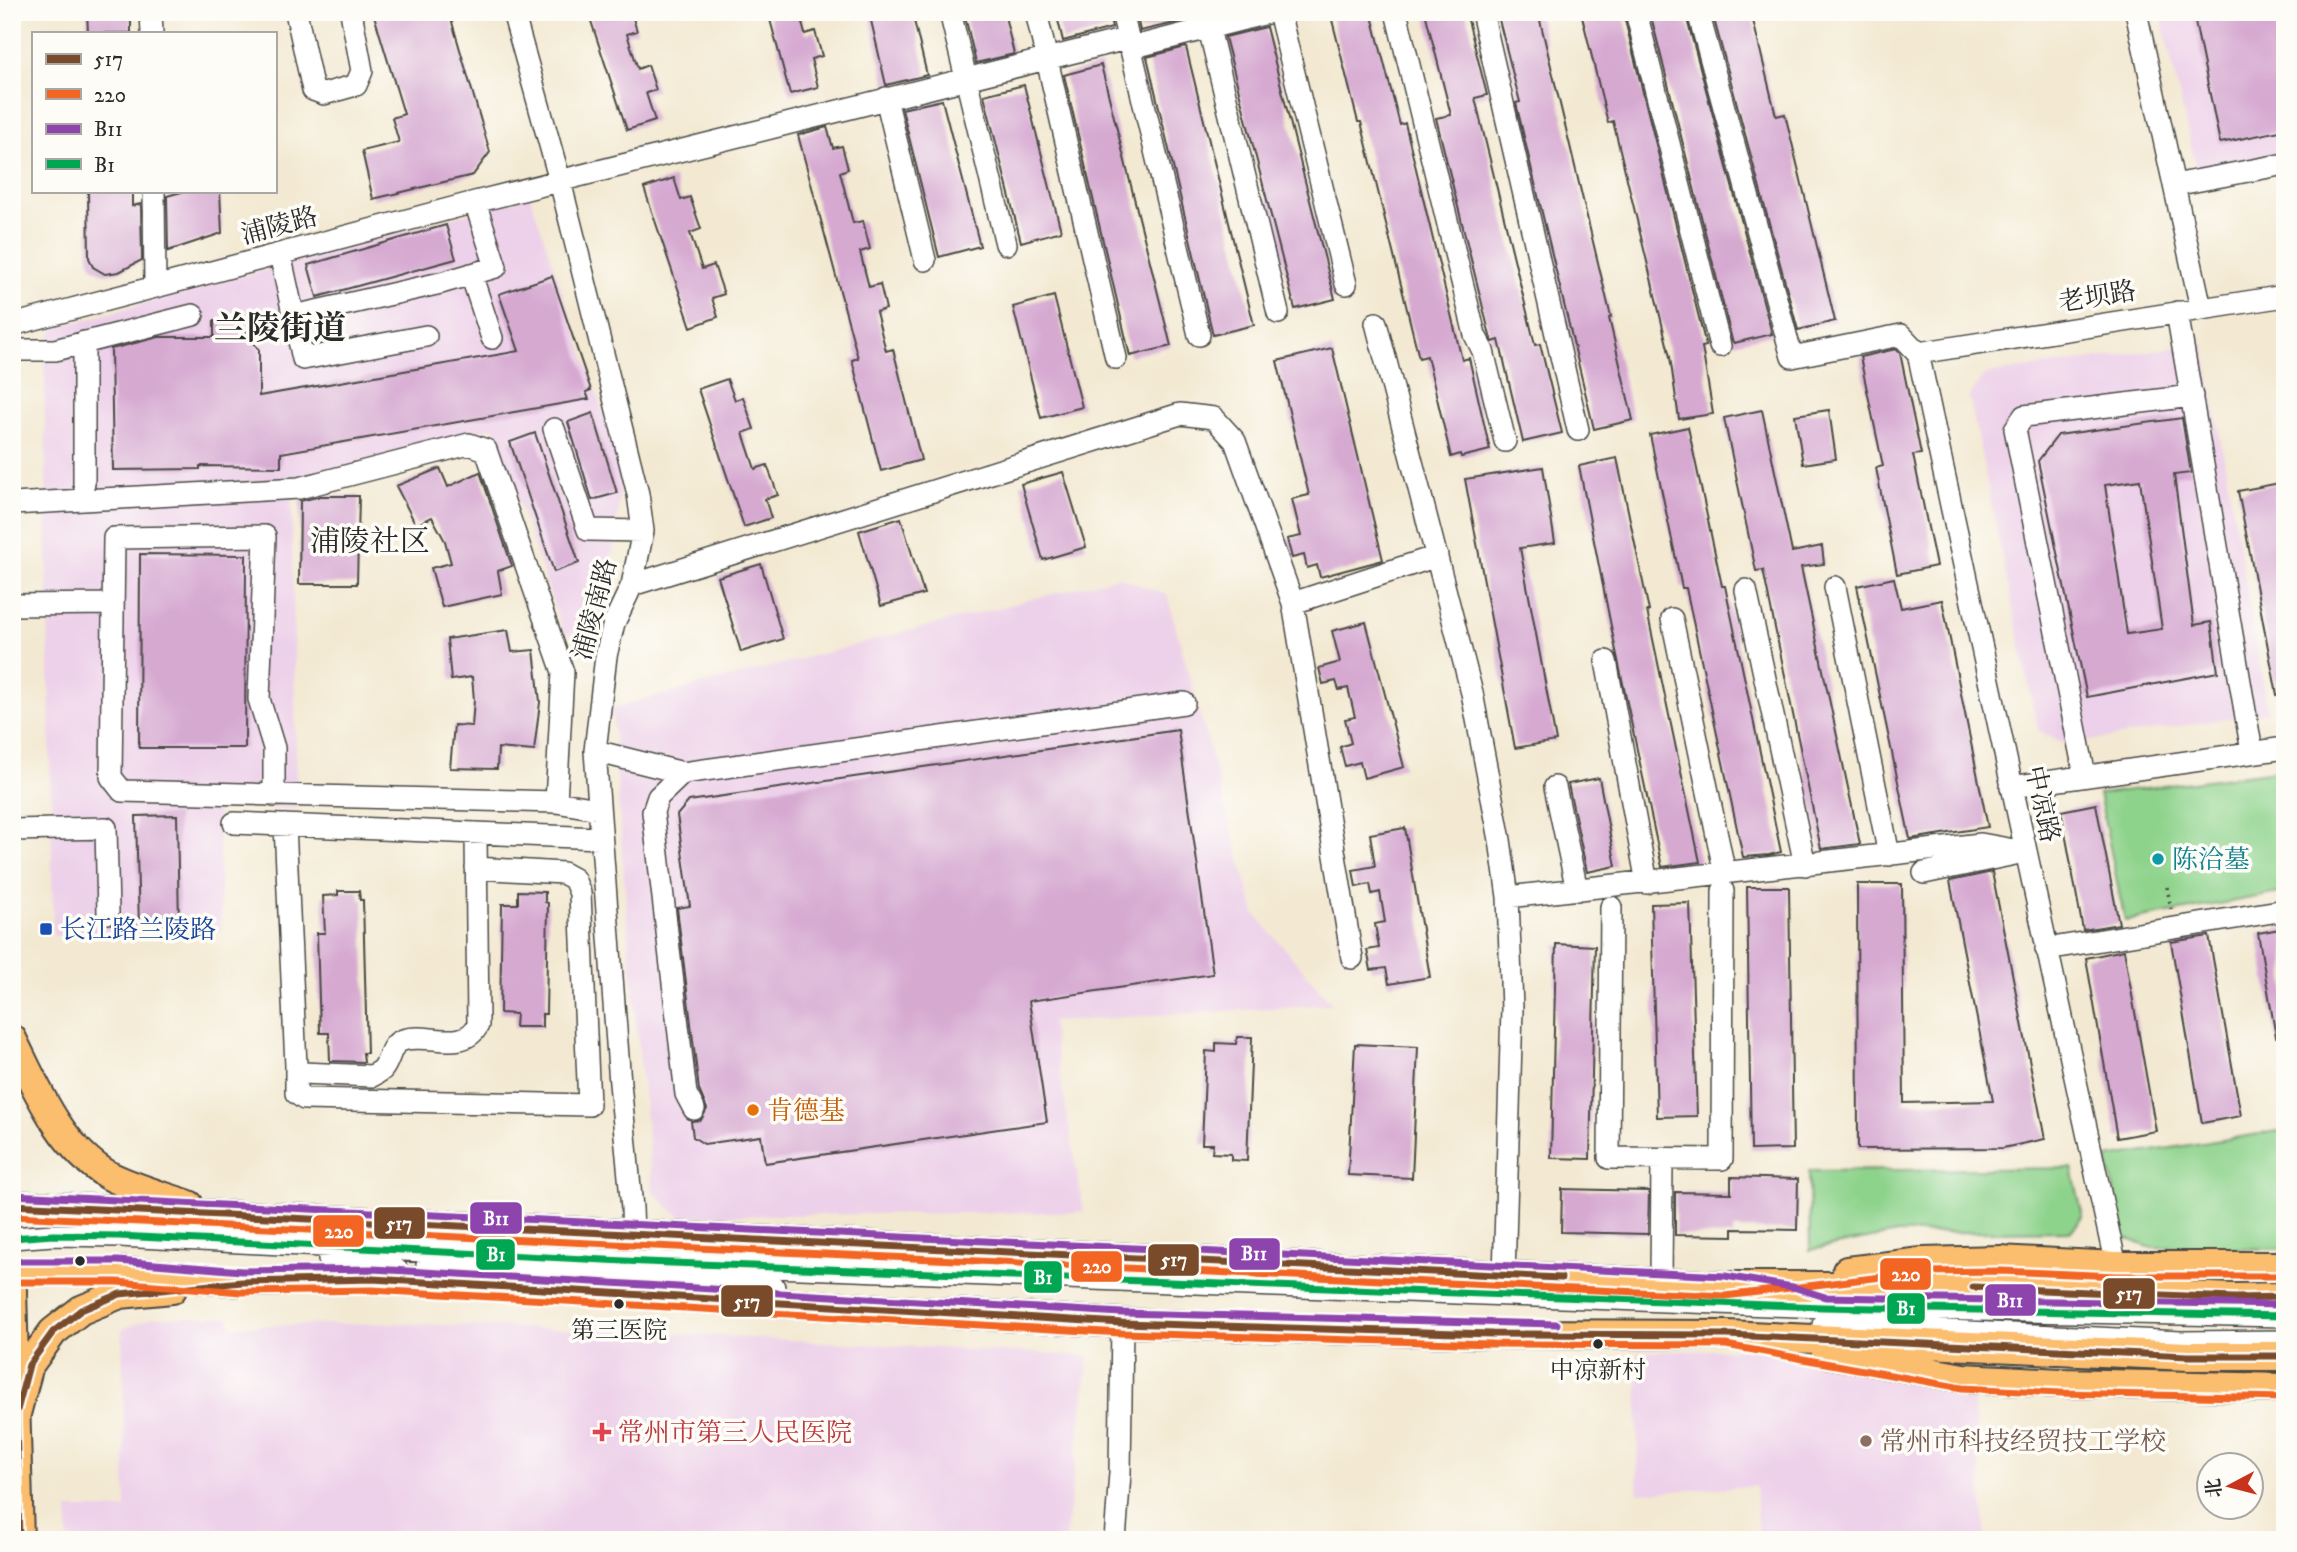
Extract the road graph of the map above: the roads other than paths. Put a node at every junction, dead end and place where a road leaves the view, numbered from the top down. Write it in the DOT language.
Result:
graph roads {
  1 [pos="152,12"];
  2 [pos="296,12"];
  3 [pos="351,12"];
  4 [pos="513,12"];
  5 [pos="950,12"];
  6 [pos="1036,12"];
  7 [pos="1122,12"];
  8 [pos="1270,12"];
  9 [pos="1279,12"];
  10 [pos="1396,12"];
  11 [pos="1482,12"];
  12 [pos="1636,12"];
  13 [pos="1698,12"];
  14 [pos="2136,12"];
  15 [pos="1207,21"];
  16 [pos="152,32"];
  17 [pos="1130,43"];
  18 [pos="1047,59"];
  19 [pos="966,78"];
  20 [pos="886,98"];
  21 [pos="2285,164"];
  22 [pos="560,181"];
  23 [pos="2174,186"];
  24 [pos="154,192"];
  25 [pos="475,202"];
  26 [pos="1006,244"];
  27 [pos="280,254"];
  28 [pos="925,260"];
  29 [pos="471,274"];
  30 [pos="1346,284"];
  31 [pos="155,287"];
  32 [pos="2285,296"];
  33 [pos="2201,309"];
  34 [pos="2178,312"];
  35 [pos="1278,313"];
  36 [pos="193,315"];
  37 [pos="294,316"];
  38 [pos="1376,323"];
  39 [pos="12,325"];
  40 [pos="1199,335"];
  41 [pos="426,336"];
  42 [pos="492,338"];
  43 [pos="84,342"];
  44 [pos="1720,346"];
  45 [pos="12,350"];
  46 [pos="1918,353"];
  47 [pos="1116,358"];
  48 [pos="2192,396"];
  49 [pos="554,429"];
  50 [pos="1578,430"];
  51 [pos="1505,441"];
  52 [pos="84,484"];
  53 [pos="12,504"];
  54 [pos="643,531"];
  55 [pos="1437,556"];
  56 [pos="632,585"];
  57 [pos="1835,587"];
  58 [pos="1746,590"];
  59 [pos="1293,603"];
  60 [pos="113,604"];
  61 [pos="12,605"];
  62 [pos="1672,619"];
  63 [pos="1606,661"];
  64 [pos="1184,703"];
  65 [pos="2285,748"];
  66 [pos="595,751"];
  67 [pos="2252,752"];
  68 [pos="683,773"];
  69 [pos="2085,776"];
  70 [pos="1555,787"];
  71 [pos="2011,787"];
  72 [pos="275,796"];
  73 [pos="556,802"];
  74 [pos="598,809"];
  75 [pos="234,822"];
  76 [pos="285,825"];
  77 [pos="12,830"];
  78 [pos="476,833"];
  79 [pos="600,838"];
  80 [pos="2025,852"];
  81 [pos="1889,855"];
  82 [pos="1805,865"];
  83 [pos="476,868"];
  84 [pos="1924,873"];
  85 [pos="1647,883"];
  86 [pos="1724,883"];
  87 [pos="1577,890"];
  88 [pos="1508,897"];
  89 [pos="1611,907"];
  90 [pos="2285,910"];
  91 [pos="108,914"];
  92 [pos="2046,949"];
  93 [pos="1352,958"];
  94 [pos="12,1039"];
  95 [pos="296,1066"];
  96 [pos="694,1109"];
  97 [pos="1662,1159"];
  98 [pos="12,1205"];
  99 [pos="215,1215"];
  100 [pos="633,1235"];
  101 [pos="12,1238"];
  102 [pos="12,1251"];
  103 [pos="293,1254"];
  104 [pos="2116,1266"];
  105 [pos="2285,1266"];
  106 [pos="12,1272"];
  107 [pos="1504,1275"];
  108 [pos="1661,1282"];
  109 [pos="242,1283"];
  110 [pos="1725,1286"];
  111 [pos="774,1287"];
  112 [pos="501,1288"];
  113 [pos="12,1290"];
  114 [pos="2285,1297"];
  115 [pos="1823,1314"];
  116 [pos="2285,1316"];
  117 [pos="1122,1323"];
  118 [pos="1727,1335"];
  119 [pos="2285,1341"];
  120 [pos="2285,1356"];
  121 [pos="2285,1388"];
  122 [pos="16,1414"];
  123 [pos="19,1540"];
  124 [pos="1115,1540"];
  1 -- 16 [label="street"];
  2 -- 3 [label="street"];
  4 -- 22 [label="street, 浦陵南路"];
  5 -- 19 [label="street"];
  6 -- 18 [label="street"];
  7 -- 17 [label="street"];
  8 -- 15 [label="street, 浦陵路"];
  9 -- 30 [label="street"];
  10 -- 51 [label="street"];
  11 -- 50 [label="street"];
  12 -- 44 [label="street"];
  13 -- 46 [label="street"];
  14 -- 23 [label="street"];
  15 -- 17 [label="street, 浦陵路"];
  15 -- 35 [label="street"];
  17 -- 18 [label="street, 浦陵路"];
  17 -- 40 [label="street"];
  18 -- 19 [label="street, 浦陵路"];
  18 -- 47 [label="street"];
  19 -- 20 [label="street, 浦陵路"];
  19 -- 26 [label="street"];
  20 -- 22 [label="street, 浦陵路"];
  20 -- 28 [label="street"];
  21 -- 23 [label="street"];
  22 -- 25 [label="street, 浦陵路"];
  22 -- 54 [label="street, 浦陵南路"];
  23 -- 33 [label="street"];
  24 -- 31 [label="street"];
  25 -- 27 [label="street, 浦陵路"];
  25 -- 29 [label="street"];
  27 -- 31 [label="street, 浦陵路"];
  27 -- 37 [label="street"];
  29 -- 37 [label="street"];
  29 -- 42 [label="street"];
  31 -- 39 [label="street, 浦陵路"];
  32 -- 33 [label="street, 老坝路"];
  33 -- 34 [label="street, 老坝路"];
  34 -- 46 [label="street, 老坝路"];
  34 -- 48 [label="street"];
  36 -- 43 [label="street"];
  37 -- 41 [label="street"];
  38 -- 55 [label="street"];
  43 -- 45 [label="street"];
  43 -- 52 [label="street"];
  46 -- 71 [label="street, 中凉路"];
  48 -- 67 [label="street"];
  48 -- 69 [label="street"];
  49 -- 54 [label="street"];
  53 -- 73 [label="street"];
  54 -- 56 [label="street, 浦陵南路"];
  55 -- 59 [label="street"];
  55 -- 88 [label="street"];
  56 -- 59 [label="street"];
  56 -- 66 [label="street, 浦陵南路"];
  57 -- 81 [label="street"];
  58 -- 82 [label="street"];
  59 -- 93 [label="street"];
  60 -- 61 [label="street"];
  60 -- 72 [label="street"];
  60 -- 72 [label="street"];
  62 -- 86 [label="street"];
  63 -- 85 [label="street"];
  64 -- 68 [label="street"];
  65 -- 67 [label="street"];
  66 -- 68 [label="street"];
  66 -- 74 [label="street, 浦陵南路"];
  67 -- 69 [label="street"];
  68 -- 96 [label="street"];
  69 -- 71 [label="street"];
  70 -- 87 [label="street"];
  71 -- 80 [label="street, 中凉路"];
  72 -- 73 [label="street"];
  73 -- 74 [label="street"];
  74 -- 79 [label="street, 浦陵南路"];
  75 -- 76 [label="street"];
  76 -- 78 [label="street"];
  76 -- 95 [label="street"];
  77 -- 91 [label="street"];
  78 -- 79 [label="street"];
  78 -- 83 [label="street"];
  79 -- 100 [label="street, 浦陵南路"];
  80 -- 81 [label="street"];
  80 -- 84 [label="street"];
  80 -- 92 [label="street, 中凉路"];
  81 -- 82 [label="street"];
  82 -- 86 [label="street"];
  83 -- 95 [label="street"];
  83 -- 95 [label="street"];
  85 -- 86 [label="street"];
  85 -- 87 [label="street"];
  86 -- 97 [label="street"];
  87 -- 88 [label="street"];
  88 -- 107 [label="street"];
  89 -- 97 [label="street"];
  90 -- 92 [label="street"];
  92 -- 104 [label="street, 中凉路"];
  94 -- 99 [label="main road"];
  97 -- 108 [label="street"];
  98 -- 99 [label="main road"];
  99 -- 100 [label="main road"];
  100 -- 107 [label="main road"];
  101 -- 115 [label="street"];
  102 -- 103 [label="street"];
  103 -- 111 [label="street"];
  103 -- 112 [label="street"];
  104 -- 105 [label="main road"];
  104 -- 110 [label="main road"];
  106 -- 109 [label="main road"];
  107 -- 108 [label="main road"];
  108 -- 110 [label="main road"];
  109 -- 112 [label="main road"];
  109 -- 122 [label="main road"];
  110 -- 115 [label="main road"];
  112 -- 117 [label="main road"];
  113 -- 122 [label="main road"];
  114 -- 115 [label="main road"];
  115 -- 116 [label="street"];
  115 -- 118 [label="main road"];
  115 -- 119 [label="street"];
  115 -- 120 [label="main road"];
  117 -- 118 [label="main road"];
  117 -- 124 [label="street"];
  118 -- 121 [label="main road"];
  122 -- 123 [label="main road"];
}
